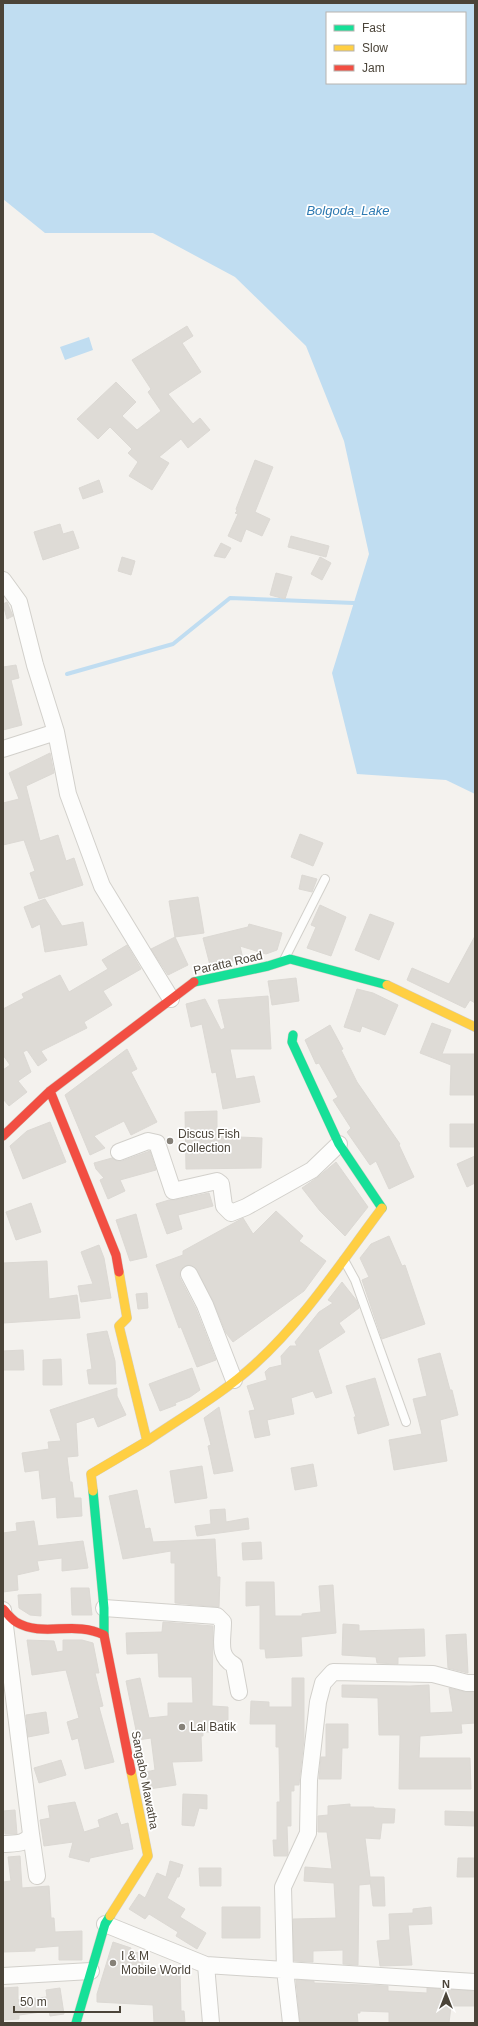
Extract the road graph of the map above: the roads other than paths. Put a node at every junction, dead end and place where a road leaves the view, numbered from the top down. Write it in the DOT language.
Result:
graph roads {
  1 [pos="3,580"];
  2 [pos="56,732"];
  3 [pos="3,749"];
  4 [pos="325,879"];
  5 [pos="283,962"];
  6 [pos="172,999"];
  7 [pos="475,1027"];
  8 [pos="293,1034"];
  9 [pos="50,1091"];
  10 [pos="3,1136"];
  11 [pos="339,1144"];
  12 [pos="119,1152"];
  13 [pos="343,1259"];
  14 [pos="189,1274"];
  15 [pos="234,1380"];
  16 [pos="406,1422"];
  17 [pos="147,1441"];
  18 [pos="104,1608"];
  19 [pos="3,1610"];
  20 [pos="104,1635"];
  21 [pos="475,1683"];
  22 [pos="239,1692"];
  23 [pos="31,1834"];
  24 [pos="3,1844"];
  25 [pos="37,1876"];
  26 [pos="105,1924"];
  27 [pos="206,1965"];
  28 [pos="285,1970"];
  29 [pos="91,1971"];
  30 [pos="3,1976"];
  31 [pos="475,1982"];
  32 [pos="76,2023"];
  33 [pos="211,2023"];
  34 [pos="290,2023"];
  1 -- 2 [label="street"];
  2 -- 3 [label="street"];
  2 -- 6 [label="street"];
  4 -- 5 [label="lane"];
  5 -- 6 [label="street, Paratta Road"];
  5 -- 7 [label="street, Paratta Road"];
  6 -- 9 [label="street, Paratta Road"];
  8 -- 11 [label="street"];
  9 -- 10 [label="street, Paratta Road"];
  9 -- 17 [label="street"];
  11 -- 12 [label="street"];
  11 -- 13 [label="street"];
  13 -- 15 [label="street"];
  13 -- 16 [label="lane"];
  14 -- 15 [label="street"];
  15 -- 17 [label="street"];
  17 -- 18 [label="street, Sangabo Mawatha"];
  18 -- 20 [label="street, Sangabo Mawatha"];
  18 -- 22 [label="street"];
  19 -- 20 [label="street"];
  19 -- 23 [label="street"];
  20 -- 26 [label="street, Sangabo Mawatha"];
  21 -- 28 [label="street"];
  23 -- 24 [label="street"];
  23 -- 25 [label="street"];
  26 -- 27 [label="street"];
  26 -- 29 [label="street, Sangabo Mawatha"];
  27 -- 28 [label="street"];
  27 -- 33 [label="street"];
  28 -- 31 [label="street"];
  28 -- 34 [label="street"];
  29 -- 30 [label="street"];
  29 -- 32 [label="street, Sangabo Mawatha"];
}
